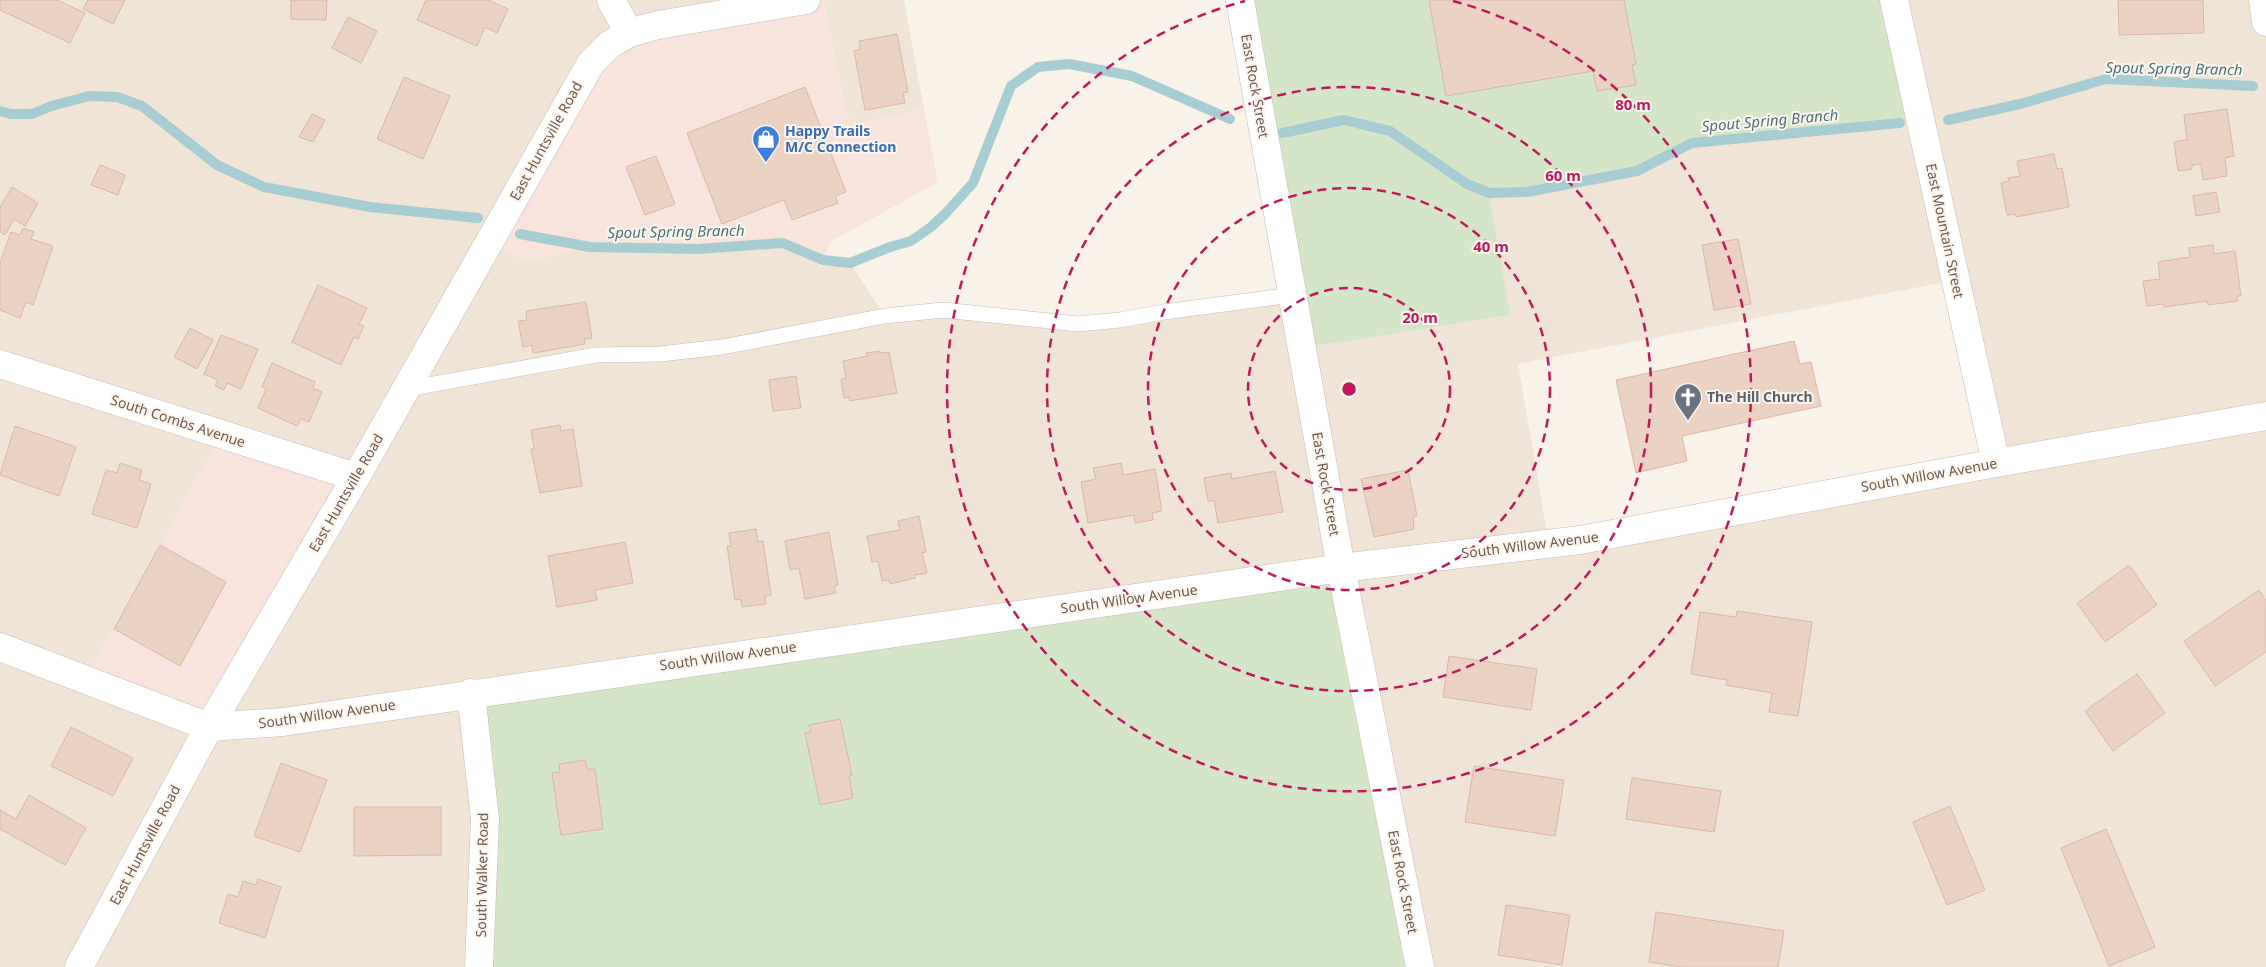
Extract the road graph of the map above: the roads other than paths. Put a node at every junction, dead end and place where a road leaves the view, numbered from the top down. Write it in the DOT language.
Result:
graph roads {
  1 [pos="611,0"];
  2 [pos="806,0"];
  3 [pos="1240,0"];
  4 [pos="1894,0"];
  5 [pos="2262,0"];
  6 [pos="2266,22"];
  7 [pos="629,33"];
  8 [pos="1292,295"];
  9 [pos="0,364"];
  10 [pos="406,389"];
  11 [pos="2266,416"];
  12 [pos="1996,463"];
  13 [pos="356,477"];
  14 [pos="1341,568"];
  15 [pos="0,647"];
  16 [pos="470,693"];
  17 [pos="209,727"];
  18 [pos="79,967"];
  19 [pos="479,967"];
  20 [pos="1420,967"];
  1 -- 7 [label="street"];
  2 -- 7 [label="street, East Huntsville Road"];
  3 -- 8 [label="street, East Rock Street"];
  4 -- 12 [label="street, East Mountain Street"];
  5 -- 6 [label="street"];
  7 -- 10 [label="street, East Huntsville Road"];
  8 -- 10 [label="lane"];
  8 -- 14 [label="street, East Rock Street"];
  9 -- 13 [label="street, South Combs Avenue"];
  10 -- 13 [label="street, East Huntsville Road"];
  11 -- 12 [label="street, South Willow Avenue"];
  12 -- 14 [label="street, South Willow Avenue"];
  13 -- 17 [label="street, East Huntsville Road"];
  14 -- 16 [label="street, South Willow Avenue"];
  14 -- 20 [label="street, East Rock Street"];
  15 -- 17 [label="street, South Willow Avenue"];
  16 -- 17 [label="street, South Willow Avenue"];
  16 -- 19 [label="street, South Walker Road"];
  17 -- 18 [label="street, East Huntsville Road"];
}
